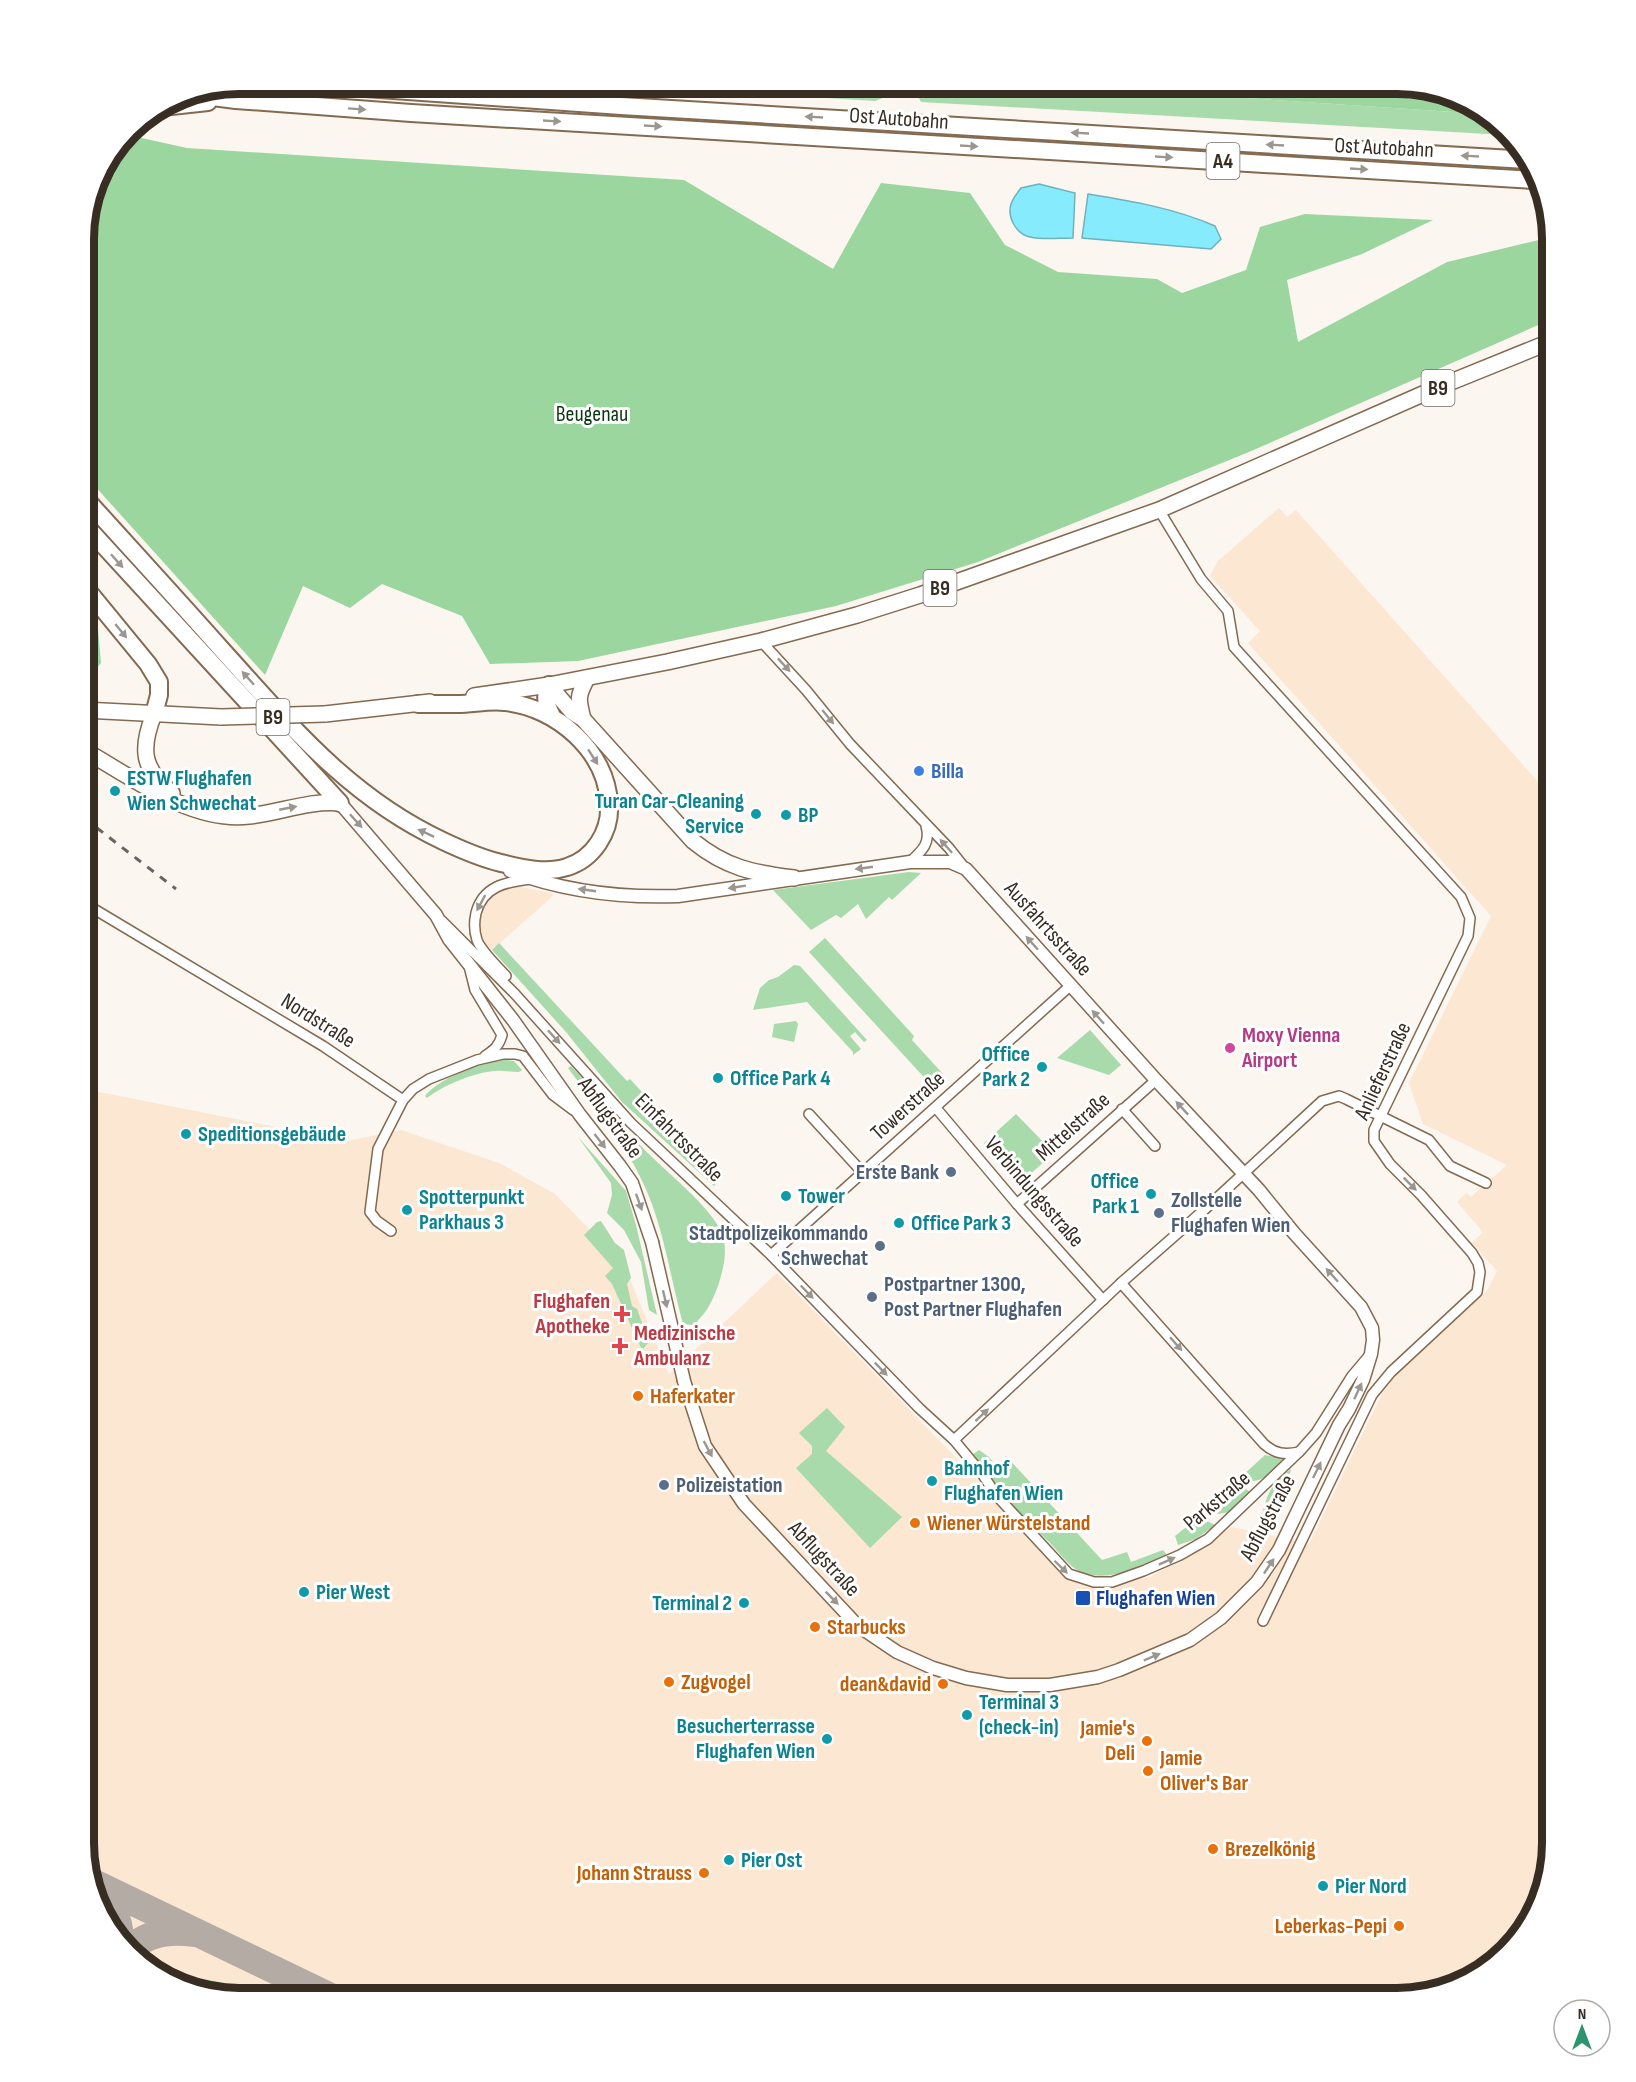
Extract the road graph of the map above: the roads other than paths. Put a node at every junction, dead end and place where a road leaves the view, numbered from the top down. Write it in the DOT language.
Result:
graph roads {
  1 [pos="465,95"];
  2 [pos="212,97"];
  3 [pos="236,100"];
  4 [pos="188,105"];
  5 [pos="1517,159"];
  6 [pos="1529,180"];
  7 [pos="1542,345"];
  8 [pos="95,509"];
  9 [pos="1160,510"];
  10 [pos="95,536"];
  11 [pos="95,599"];
  12 [pos="761,641"];
  13 [pos="587,678"];
  14 [pos="549,686"];
  15 [pos="418,704"];
  16 [pos="95,711"];
  17 [pos="154,714"];
  18 [pos="552,716"];
  19 [pos="583,719"];
  20 [pos="95,756"];
  21 [pos="340,803"];
  22 [pos="191,807"];
  23 [pos="925,823"];
  24 [pos="478,858"];
  25 [pos="910,862"];
  26 [pos="966,869"];
  27 [pos="794,878"];
  28 [pos="531,879"];
  29 [pos="95,910"];
  30 [pos="436,915"];
  31 [pos="468,963"];
  32 [pos="1070,986"];
  33 [pos="515,994"];
  34 [pos="477,1060"];
  35 [pos="1156,1080"];
  36 [pos="403,1100"];
  37 [pos="936,1107"];
  38 [pos="1122,1109"];
  39 [pos="809,1114"];
  40 [pos="580,1115"];
  41 [pos="1381,1116"];
  42 [pos="1155,1146"];
  43 [pos="863,1173"];
  44 [pos="1244,1174"];
  45 [pos="1486,1183"];
  46 [pos="1017,1204"];
  47 [pos="391,1231"];
  48 [pos="771,1255"];
  49 [pos="1121,1283"];
  50 [pos="1104,1300"];
  51 [pos="1371,1354"];
  52 [pos="954,1440"];
  53 [pos="1300,1451"];
  54 [pos="996,1495"];
  55 [pos="1263,1621"];
  5 -- 1 [label="highway, Ost Autobahn / A4, one-way"];
  2 -- 3 [label="highway, Ost Autobahn / A4"];
  3 -- 4 [label="highway"];
  3 -- 6 [label="highway, Ost Autobahn / A4, one-way"];
  7 -- 9 [label="main road, B9"];
  24 -- 8 [label="highway, one-way"];
  9 -- 12 [label="main road, B9"];
  9 -- 41 [label="street, Anlieferstraße"];
  10 -- 21 [label="highway, one-way"];
  11 -- 17 [label="highway, one-way"];
  12 -- 13 [label="main road, B9"];
  12 -- 23 [label="street, one-way"];
  13 -- 14 [label="main road, B9"];
  13 -- 19 [label="main road"];
  14 -- 15 [label="main road, B9"];
  14 -- 18 [label="highway"];
  14 -- 19 [label="main road"];
  15 -- 17 [label="main road, B9, bridge"];
  15 -- 18 [label="highway"];
  16 -- 17 [label="main road, B9"];
  17 -- 22 [label="main road"];
  18 -- 24 [label="highway, one-way"];
  19 -- 27 [label="main road"];
  20 -- 22 [label="main road"];
  22 -- 21 [label="main road, one-way"];
  21 -- 30 [label="street, Einfahrtsstraße, one-way"];
  23 -- 25 [label="street"];
  26 -- 23 [label="street, one-way"];
  24 -- 28 [label="street"];
  25 -- 26 [label="street"];
  25 -- 27 [label="street, one-way"];
  32 -- 26 [label="street, Ausfahrtsstraße, one-way"];
  27 -- 28 [label="street, one-way"];
  28 -- 33 [label="street, one-way"];
  29 -- 36 [label="street, Nordstraße"];
  30 -- 31 [label="street, Abflugstraße"];
  30 -- 33 [label="street, Einfahrtsstraße"];
  31 -- 34 [label="street"];
  31 -- 40 [label="street, Abflugstraße"];
  35 -- 32 [label="street, Ausfahrtsstraße, one-way"];
  32 -- 37 [label="street, Towerstraße"];
  33 -- 48 [label="street, Einfahrtsstraße, one-way"];
  34 -- 36 [label="street"];
  34 -- 40 [label="street"];
  35 -- 38 [label="street, Mittelstraße"];
  44 -- 35 [label="street, Ausfahrtsstraße, one-way"];
  36 -- 47 [label="street"];
  37 -- 43 [label="street, Towerstraße"];
  37 -- 46 [label="street, Verbindungsstraße"];
  38 -- 42 [label="street"];
  38 -- 46 [label="street, Mittelstraße"];
  39 -- 43 [label="street"];
  40 -- 51 [label="street, Abflugstraße, one-way, bridge"];
  41 -- 44 [label="street"];
  41 -- 45 [label="street"];
  41 -- 55 [label="street, Anlieferstraße, one-way"];
  43 -- 48 [label="street, Towerstraße"];
  44 -- 49 [label="street"];
  51 -- 44 [label="street, Ausfahrtsstraße, one-way"];
  46 -- 50 [label="street, Verbindungsstraße"];
  48 -- 52 [label="street, Einfahrtsstraße, one-way"];
  49 -- 50 [label="street"];
  49 -- 53 [label="street, one-way"];
  52 -- 50 [label="street, one-way"];
  51 -- 53 [label="street, Parkstraße"];
  52 -- 54 [label="street, Einfahrtsstraße"];
  54 -- 53 [label="street, Parkstraße, one-way"];
}
